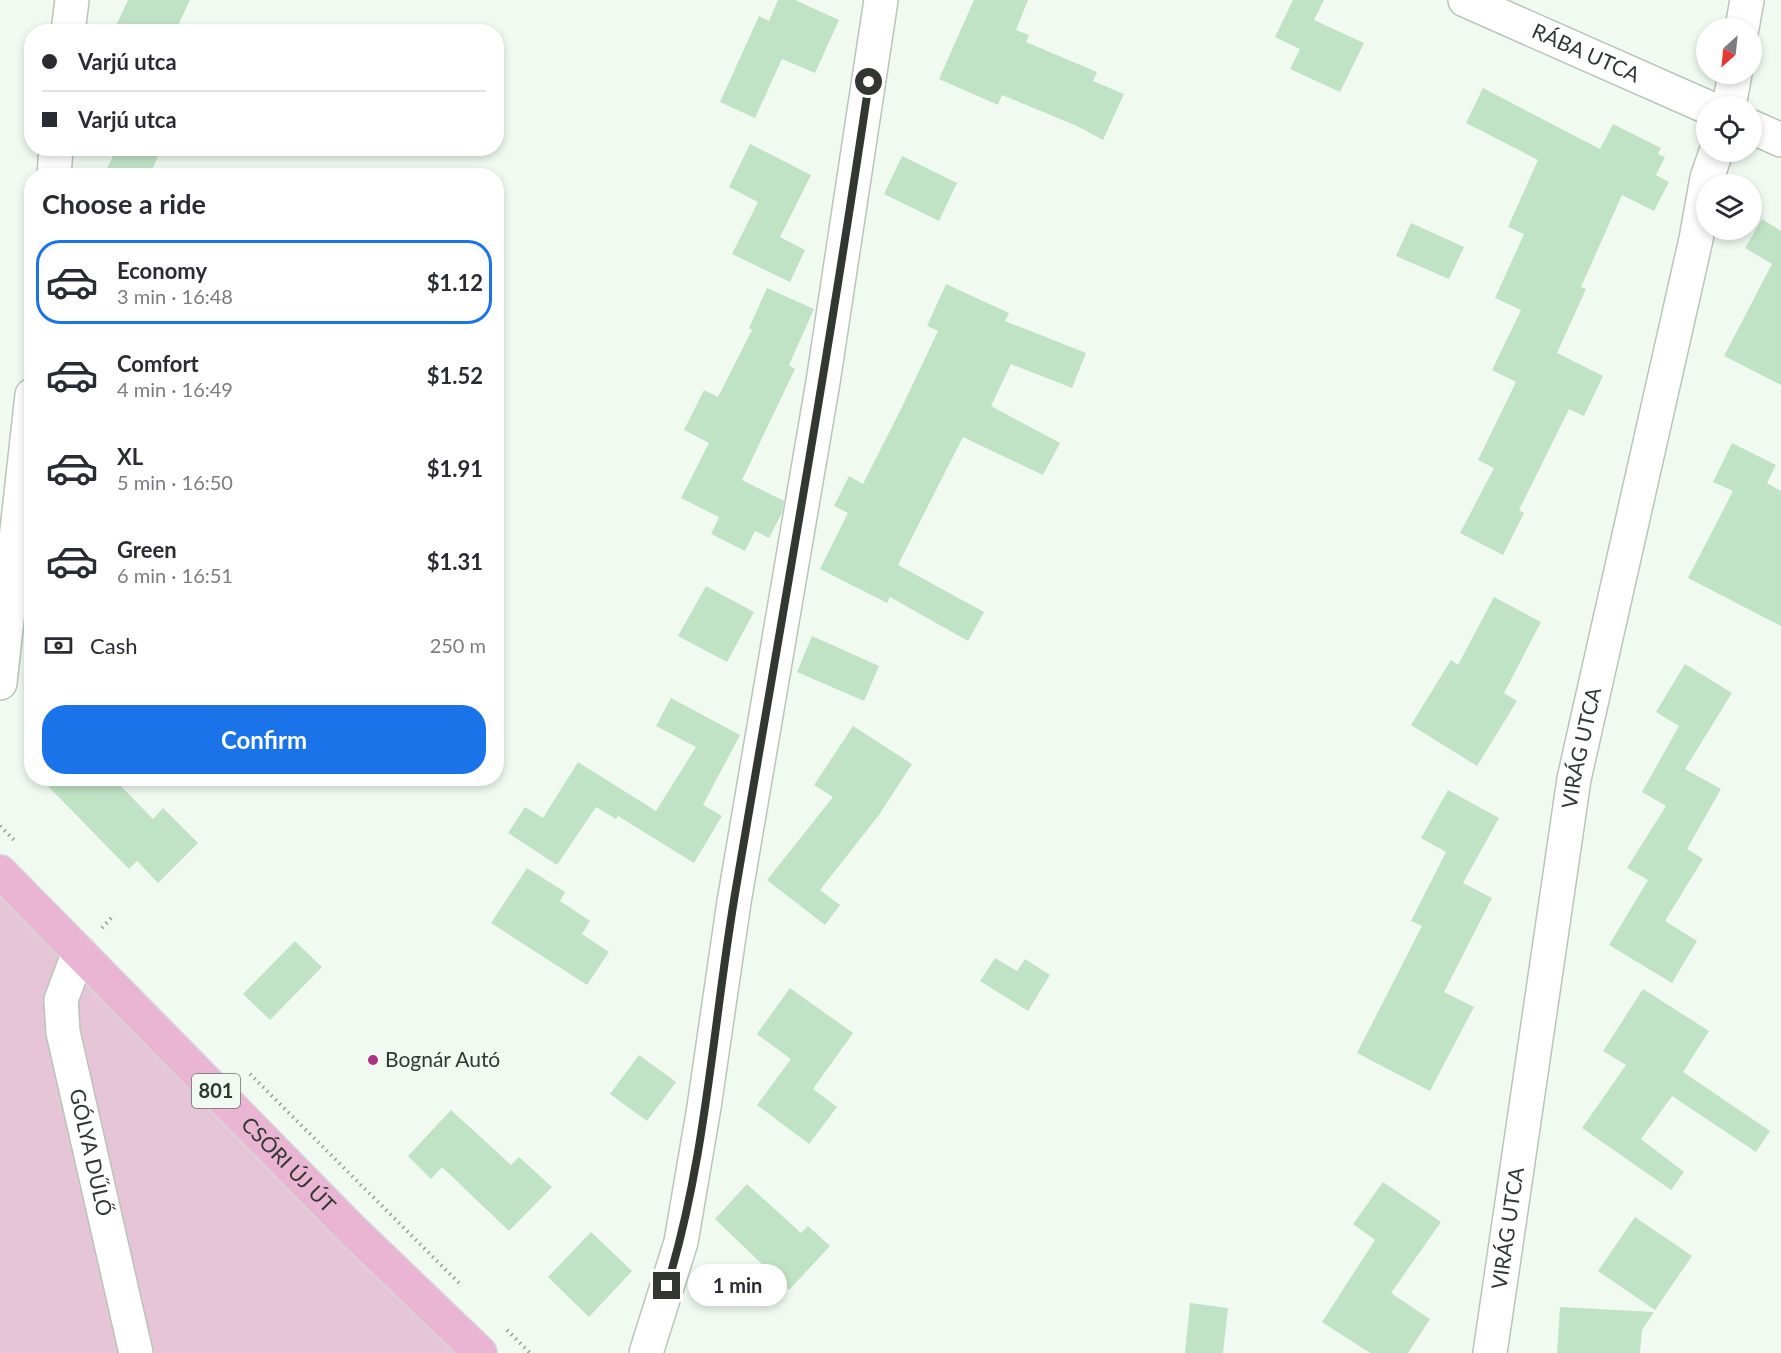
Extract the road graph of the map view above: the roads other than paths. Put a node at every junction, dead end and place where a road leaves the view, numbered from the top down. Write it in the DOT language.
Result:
graph roads {
  1 [pos="72,0"];
  2 [pos="881,0"];
  3 [pos="1465,0"];
  4 [pos="1747,0"];
  5 [pos="1744,18"];
  6 [pos="69,24"];
  7 [pos="1696,102"];
  8 [pos="1762,131"];
  9 [pos="1781,140"];
  10 [pos="1713,162"];
  11 [pos="24,467"];
  12 [pos="0,683"];
  13 [pos="0,872"];
  14 [pos="79,952"];
  15 [pos="136,1353"];
  16 [pos="480,1353"];
  17 [pos="646,1353"];
  18 [pos="1490,1353"];
  1 -- 6 [label="street"];
  2 -- 17 [label="street"];
  3 -- 7 [label="street, RÁBA UTCA"];
  4 -- 5 [label="street"];
  8 -- 9 [label="street"];
  10 -- 18 [label="street, VIRÁG UTCA"];
  11 -- 12 [label="street"];
  13 -- 14 [label="main road, CSÓRI ÚJ ÚT / 801"];
  14 -- 15 [label="street, GÓLYA DŰLŐ"];
  14 -- 16 [label="main road, CSÓRI ÚJ ÚT / 801"];
}
